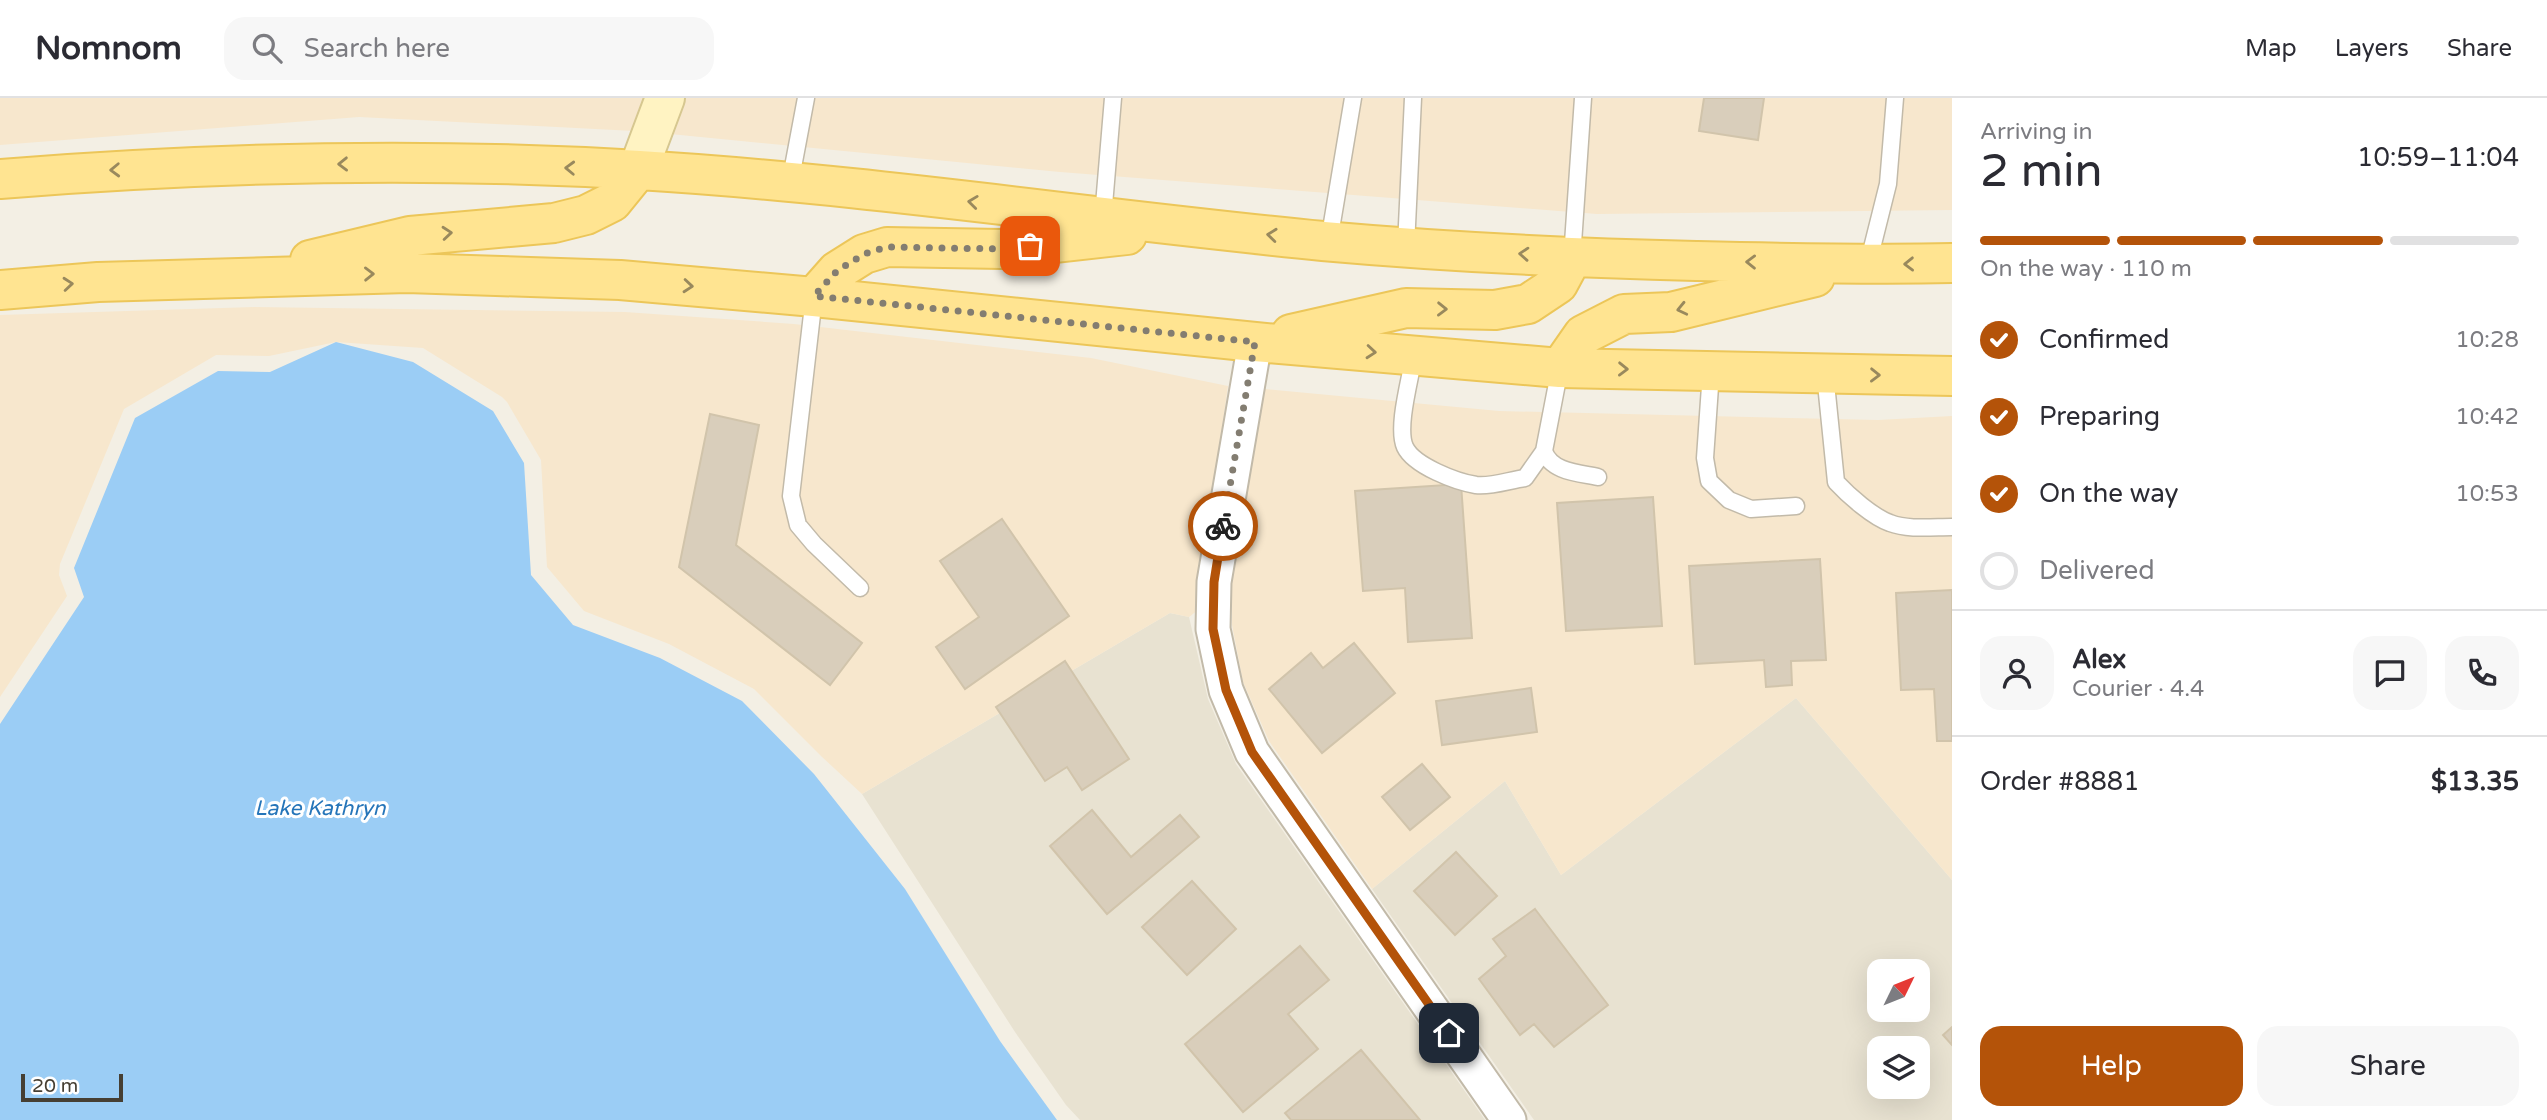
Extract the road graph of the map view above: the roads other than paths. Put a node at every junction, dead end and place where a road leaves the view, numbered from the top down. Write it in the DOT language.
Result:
graph roads {
  1 [pos="665,98"];
  2 [pos="806,98"];
  3 [pos="1113,98"];
  4 [pos="1353,98"];
  5 [pos="1413,98"];
  6 [pos="1583,98"];
  7 [pos="1895,98"];
  8 [pos="638,170"];
  9 [pos="0,179"];
  10 [pos="790,183"];
  11 [pos="1102,217"];
  12 [pos="1195,227"];
  13 [pos="1329,241"];
  14 [pos="1406,246"];
  15 [pos="1572,257"];
  16 [pos="1952,263"];
  17 [pos="1868,265"];
  18 [pos="236,278"];
  19 [pos="0,290"];
  20 [pos="814,296"];
  21 [pos="1255,342"];
  22 [pos="1415,355"];
  23 [pos="1560,368"];
  24 [pos="1711,372"];
  25 [pos="1825,374"];
  26 [pos="1952,376"];
  27 [pos="1544,451"];
  28 [pos="1598,477"];
  29 [pos="1796,506"];
  30 [pos="1952,527"];
  31 [pos="860,588"];
  32 [pos="1510,1120"];
  1 -- 8 [label="street"];
  2 -- 10 [label="lane"];
  3 -- 11 [label="lane"];
  4 -- 13 [label="lane"];
  5 -- 14 [label="lane"];
  6 -- 15 [label="lane"];
  7 -- 17 [label="lane"];
  8 -- 9 [label="main road, one-way"];
  8 -- 10 [label="main road"];
  18 -- 8 [label="main road, one-way"];
  11 -- 10 [label="main road, one-way"];
  11 -- 12 [label="main road"];
  13 -- 12 [label="main road, one-way"];
  12 -- 20 [label="main road"];
  13 -- 14 [label="main road"];
  15 -- 14 [label="main road, one-way"];
  17 -- 15 [label="main road, one-way"];
  21 -- 15 [label="main road, one-way"];
  16 -- 17 [label="main road, one-way"];
  17 -- 23 [label="main road, one-way"];
  19 -- 18 [label="main road, one-way"];
  18 -- 20 [label="main road, one-way"];
  20 -- 21 [label="main road"];
  20 -- 31 [label="lane"];
  21 -- 22 [label="main road, one-way"];
  21 -- 32 [label="street"];
  22 -- 23 [label="main road"];
  22 -- 27 [label="lane"];
  23 -- 24 [label="main road, one-way"];
  23 -- 27 [label="lane"];
  24 -- 25 [label="main road"];
  24 -- 29 [label="lane"];
  25 -- 26 [label="main road, one-way"];
  25 -- 30 [label="lane"];
  27 -- 28 [label="lane"];
}
